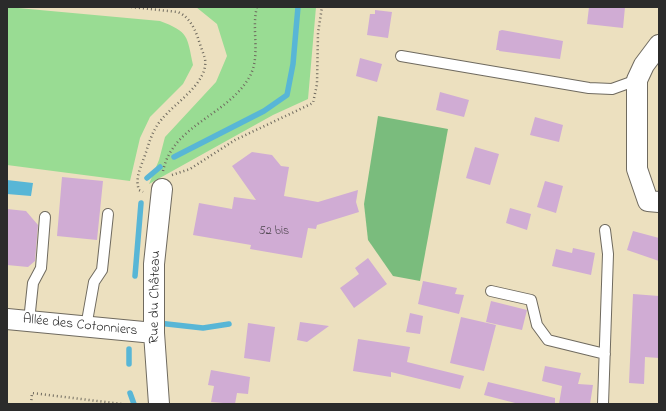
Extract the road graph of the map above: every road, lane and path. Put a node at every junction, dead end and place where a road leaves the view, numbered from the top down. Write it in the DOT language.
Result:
graph roads {
  1 [pos="131,7"];
  2 [pos="257,7"];
  3 [pos="322,7"];
  4 [pos="659,45"];
  5 [pos="401,56"];
  6 [pos="637,80"];
  7 [pos="162,189"];
  8 [pos="659,202"];
  9 [pos="108,214"];
  10 [pos="45,217"];
  11 [pos="605,230"];
  12 [pos="491,291"];
  13 [pos="7,319"];
  14 [pos="29,321"];
  15 [pos="86,327"];
  16 [pos="154,334"];
  17 [pos="605,354"];
  18 [pos="31,404"];
  19 [pos="122,404"];
  20 [pos="159,404"];
  21 [pos="603,404"];
  1 -- 7 [label="path"];
  2 -- 7 [label="path"];
  3 -- 7 [label="path"];
  4 -- 6 [label="street"];
  5 -- 6 [label="lane"];
  6 -- 8 [label="street"];
  7 -- 16 [label="street, Rue du Château"];
  9 -- 15 [label="lane"];
  10 -- 14 [label="lane"];
  11 -- 17 [label="lane"];
  12 -- 17 [label="lane"];
  13 -- 14 [label="street, Allée des Cotonniers"];
  14 -- 15 [label="street, Allée des Cotonniers"];
  15 -- 16 [label="street, Allée des Cotonniers"];
  16 -- 20 [label="street, Rue du Château"];
  17 -- 21 [label="lane"];
  18 -- 19 [label="path"];
}
